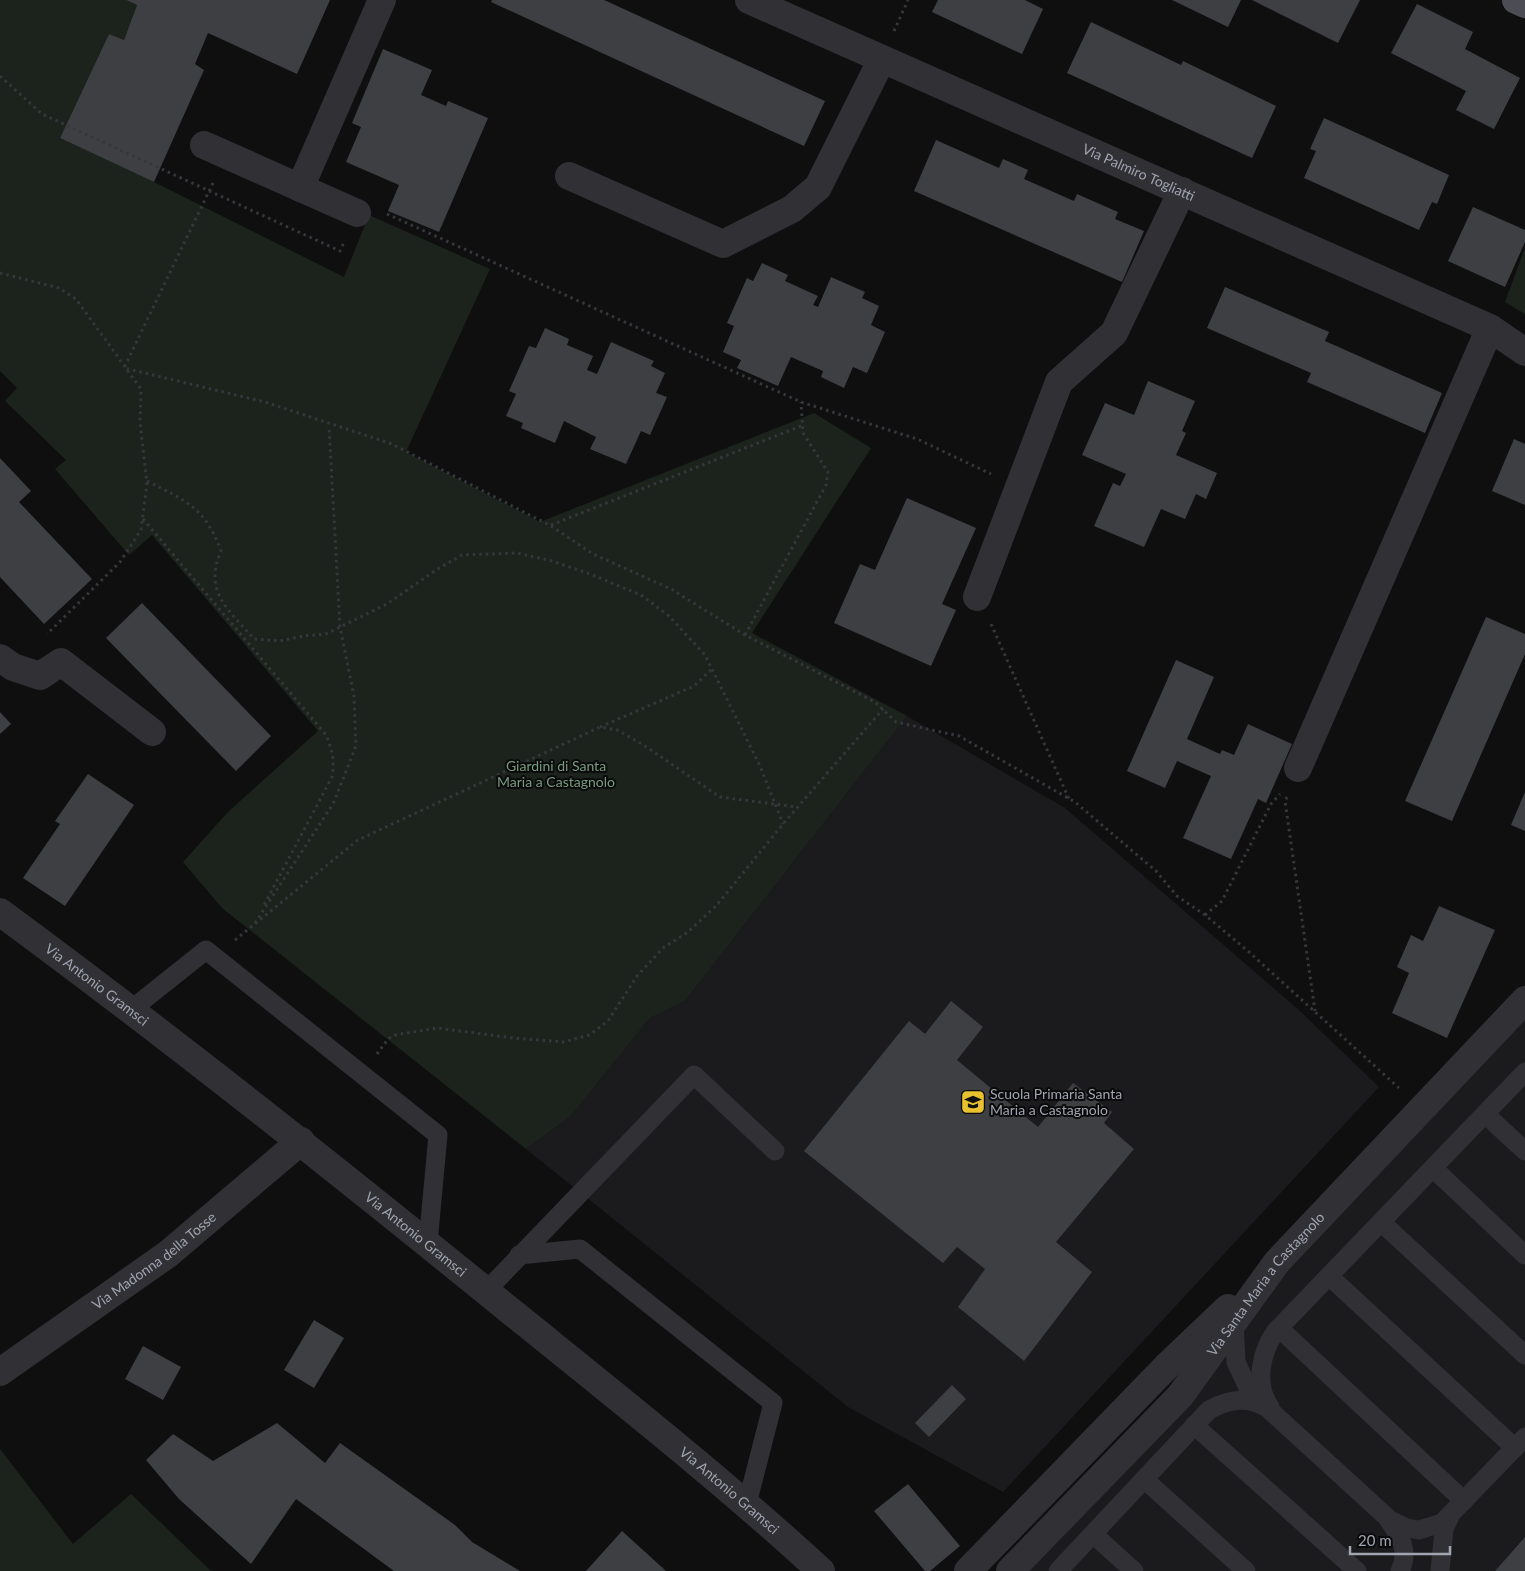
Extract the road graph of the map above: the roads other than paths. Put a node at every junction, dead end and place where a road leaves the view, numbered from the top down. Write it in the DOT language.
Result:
graph roads {
  1 [pos="382,0"];
  2 [pos="749,0"];
  3 [pos="1516,0"];
  4 [pos="1525,4"];
  5 [pos="882,59"];
  6 [pos="215,150"];
  7 [pos="569,176"];
  8 [pos="300,188"];
  9 [pos="1182,192"];
  10 [pos="357,214"];
  11 [pos="1490,328"];
  12 [pos="1525,352"];
  13 [pos="977,597"];
  14 [pos="7,662"];
  15 [pos="152,732"];
  16 [pos="1296,773"];
  17 [pos="0,912"];
  18 [pos="0,928"];
  19 [pos="39,941"];
  20 [pos="1525,1000"];
  21 [pos="132,1009"];
  22 [pos="1525,1072"];
  23 [pos="1485,1114"];
  24 [pos="302,1141"];
  25 [pos="775,1151"];
  26 [pos="1525,1151"];
  27 [pos="1433,1168"];
  28 [pos="1381,1222"];
  29 [pos="428,1243"];
  30 [pos="1525,1254"];
  31 [pos="519,1255"];
  32 [pos="1277,1262"];
  33 [pos="1329,1276"];
  34 [pos="486,1291"];
  35 [pos="1241,1296"];
  36 [pos="1234,1321"];
  37 [pos="1279,1328"];
  38 [pos="1525,1354"];
  39 [pos="0,1372"];
  40 [pos="1264,1406"];
  41 [pos="1280,1421"];
  42 [pos="1194,1425"];
  43 [pos="1520,1442"];
  44 [pos="1144,1479"];
  45 [pos="1464,1501"];
  46 [pos="747,1504"];
  47 [pos="1384,1514"];
  48 [pos="1450,1516"];
  49 [pos="1093,1534"];
  50 [pos="821,1571"];
  51 [pos="968,1571"];
  52 [pos="1010,1571"];
  53 [pos="1058,1571"];
  54 [pos="1134,1571"];
  55 [pos="1246,1571"];
  56 [pos="1356,1571"];
  57 [pos="1400,1571"];
  58 [pos="1440,1571"];
  1 -- 8 [label="street"];
  2 -- 5 [label="street, Via Palmiro Togliatti"];
  3 -- 4 [label="main road"];
  5 -- 7 [label="street"];
  5 -- 9 [label="street, Via Palmiro Togliatti"];
  6 -- 8 [label="street"];
  8 -- 10 [label="street"];
  9 -- 11 [label="street, Via Palmiro Togliatti"];
  9 -- 13 [label="street"];
  11 -- 12 [label="street, Via Palmiro Togliatti"];
  11 -- 16 [label="street"];
  14 -- 15 [label="street"];
  17 -- 19 [label="street, Via Antonio Gramsci"];
  18 -- 19 [label="street"];
  19 -- 21 [label="street, Via Antonio Gramsci"];
  20 -- 32 [label="street, Via Santa Maria a Castagnolo"];
  21 -- 24 [label="street, Via Antonio Gramsci"];
  21 -- 29 [label="lane"];
  22 -- 23 [label="lane"];
  23 -- 26 [label="lane"];
  23 -- 27 [label="lane"];
  24 -- 29 [label="street, Via Antonio Gramsci"];
  24 -- 39 [label="street, Via Madonna della Tosse"];
  25 -- 31 [label="lane"];
  27 -- 28 [label="lane"];
  27 -- 30 [label="lane"];
  28 -- 33 [label="lane"];
  28 -- 38 [label="lane"];
  29 -- 34 [label="street, Via Antonio Gramsci"];
  31 -- 34 [label="lane"];
  31 -- 46 [label="lane"];
  32 -- 35 [label="street"];
  32 -- 36 [label="street, Via Santa Maria a Castagnolo"];
  33 -- 37 [label="lane"];
  33 -- 43 [label="lane"];
  34 -- 46 [label="street, Via Antonio Gramsci"];
  35 -- 36 [label="lane"];
  35 -- 51 [label="street"];
  36 -- 40 [label="lane"];
  36 -- 52 [label="street, Via Santa Maria a Castagnolo"];
  37 -- 41 [label="lane"];
  37 -- 45 [label="lane"];
  40 -- 41 [label="lane"];
  40 -- 42 [label="lane"];
  41 -- 47 [label="lane"];
  42 -- 44 [label="lane"];
  42 -- 56 [label="lane"];
  43 -- 45 [label="lane"];
  44 -- 49 [label="lane"];
  44 -- 55 [label="lane"];
  45 -- 48 [label="lane"];
  46 -- 50 [label="street, Via Antonio Gramsci"];
  47 -- 48 [label="lane"];
  47 -- 57 [label="lane"];
  48 -- 58 [label="lane"];
  49 -- 53 [label="lane"];
  49 -- 54 [label="lane"];
}
